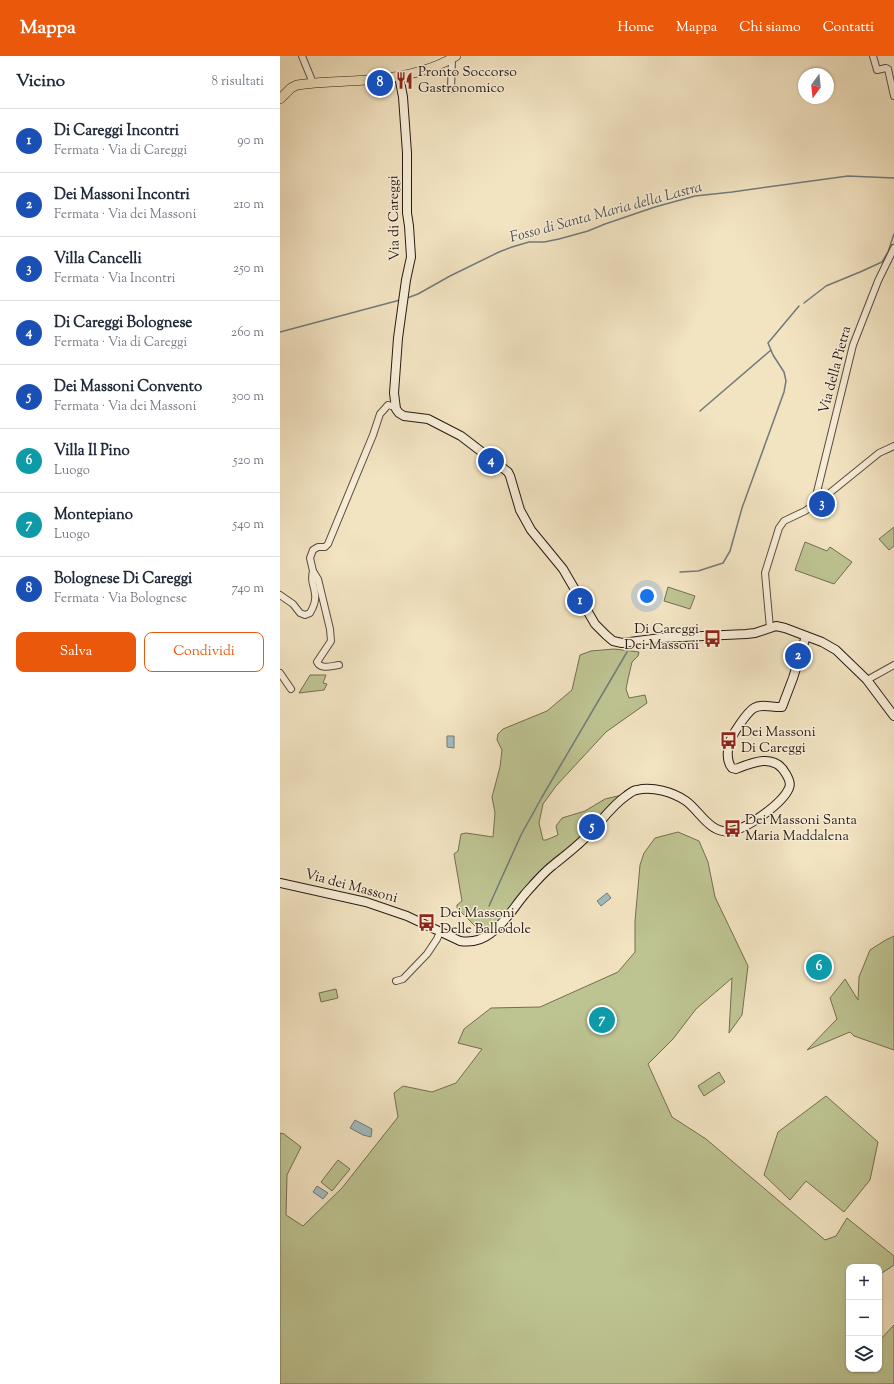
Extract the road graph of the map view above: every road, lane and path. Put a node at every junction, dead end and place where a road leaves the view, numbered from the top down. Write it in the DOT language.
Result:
graph roads {
  1 [pos="302,56"];
  2 [pos="873,56"];
  3 [pos="454,57"];
  4 [pos="399,76"];
  5 [pos="313,83"];
  6 [pos="450,89"];
  7 [pos="894,96"];
  8 [pos="280,99"];
  9 [pos="894,248"];
  10 [pos="395,407"];
  11 [pos="894,446"];
  12 [pos="817,502"];
  13 [pos="313,570"];
  14 [pos="280,595"];
  15 [pos="770,628"];
  16 [pos="806,636"];
  17 [pos="339,665"];
  18 [pos="894,665"];
  19 [pos="280,673"];
  20 [pos="867,680"];
  21 [pos="291,689"];
  22 [pos="894,716"];
  23 [pos="280,883"];
  24 [pos="440,932"];
  25 [pos="396,981"];
  1 -- 5 [label="street"];
  2 -- 7 [label="street"];
  3 -- 4 [label="main road"];
  3 -- 6 [label="street"];
  4 -- 5 [label="main road"];
  4 -- 10 [label="street, Via di Careggi"];
  5 -- 8 [label="main road"];
  9 -- 12 [label="street, Via della Pietra"];
  10 -- 13 [label="street"];
  10 -- 15 [label="street"];
  11 -- 12 [label="street"];
  12 -- 15 [label="street"];
  13 -- 14 [label="street"];
  13 -- 17 [label="street"];
  15 -- 16 [label="street"];
  16 -- 20 [label="street"];
  16 -- 24 [label="street, Via dei Massoni"];
  18 -- 20 [label="street"];
  19 -- 21 [label="street"];
  20 -- 22 [label="street"];
  23 -- 24 [label="street, Via dei Massoni"];
  24 -- 25 [label="street"];
}
